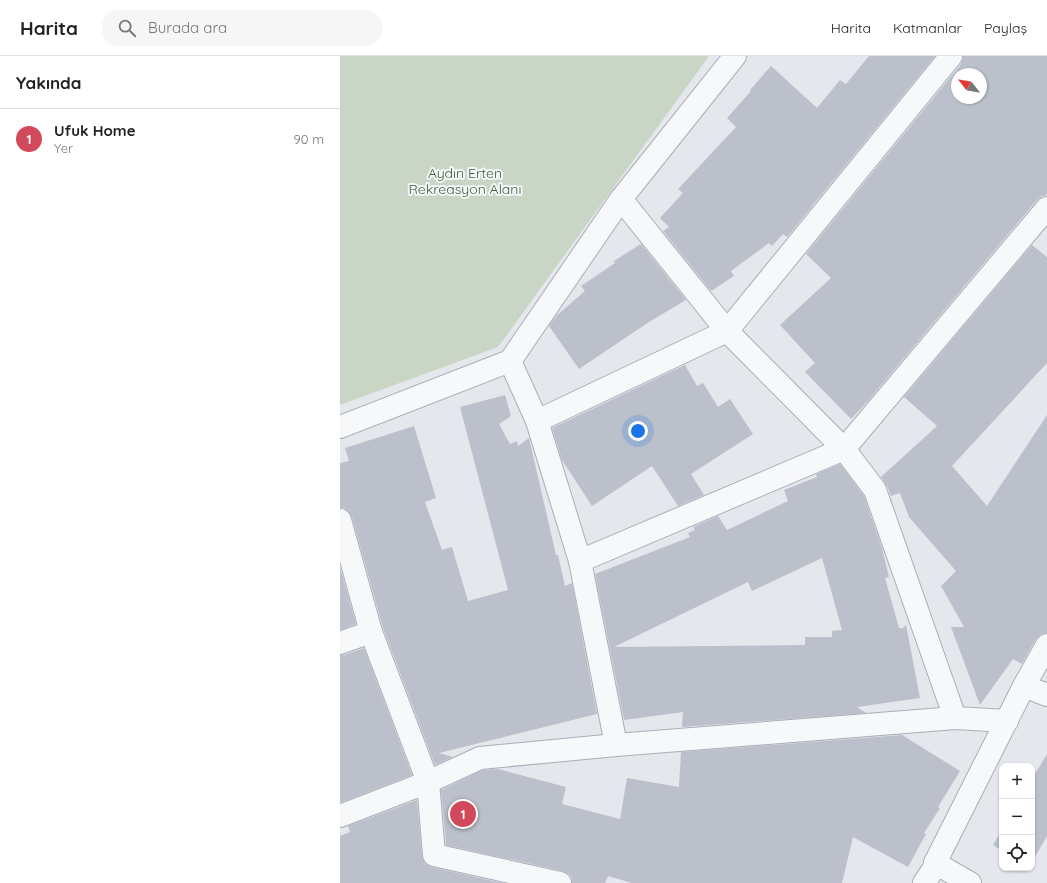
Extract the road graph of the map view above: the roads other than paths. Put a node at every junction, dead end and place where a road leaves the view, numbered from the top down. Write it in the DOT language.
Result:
graph roads {
  1 [pos="735,56"];
  2 [pos="951,56"];
  3 [pos="621,199"];
  4 [pos="1047,208"];
  5 [pos="727,331"];
  6 [pos="510,361"];
  7 [pos="537,420"];
  8 [pos="340,428"];
  9 [pos="844,449"];
  10 [pos="340,520"];
  11 [pos="580,561"];
  12 [pos="372,632"];
  13 [pos="340,644"];
  14 [pos="1047,645"];
  15 [pos="1024,686"];
  16 [pos="1047,695"];
  17 [pos="955,718"];
  18 [pos="1007,721"];
  19 [pos="616,745"];
  20 [pos="428,782"];
  21 [pos="340,816"];
  22 [pos="935,862"];
  23 [pos="560,883"];
  24 [pos="924,883"];
  25 [pos="970,883"];
  1 -- 3 [label="street"];
  2 -- 5 [label="street"];
  3 -- 5 [label="street"];
  3 -- 6 [label="street"];
  4 -- 9 [label="street"];
  5 -- 7 [label="street"];
  5 -- 9 [label="street"];
  6 -- 7 [label="street"];
  6 -- 8 [label="street"];
  7 -- 11 [label="street"];
  9 -- 11 [label="street"];
  9 -- 17 [label="street"];
  10 -- 12 [label="street"];
  11 -- 19 [label="street"];
  12 -- 13 [label="street"];
  12 -- 20 [label="street"];
  14 -- 15 [label="street"];
  15 -- 16 [label="street"];
  15 -- 18 [label="street"];
  17 -- 18 [label="street"];
  17 -- 19 [label="street"];
  18 -- 22 [label="street"];
  19 -- 20 [label="street"];
  20 -- 21 [label="street"];
  20 -- 23 [label="street"];
  22 -- 24 [label="street"];
  22 -- 25 [label="street"];
}
